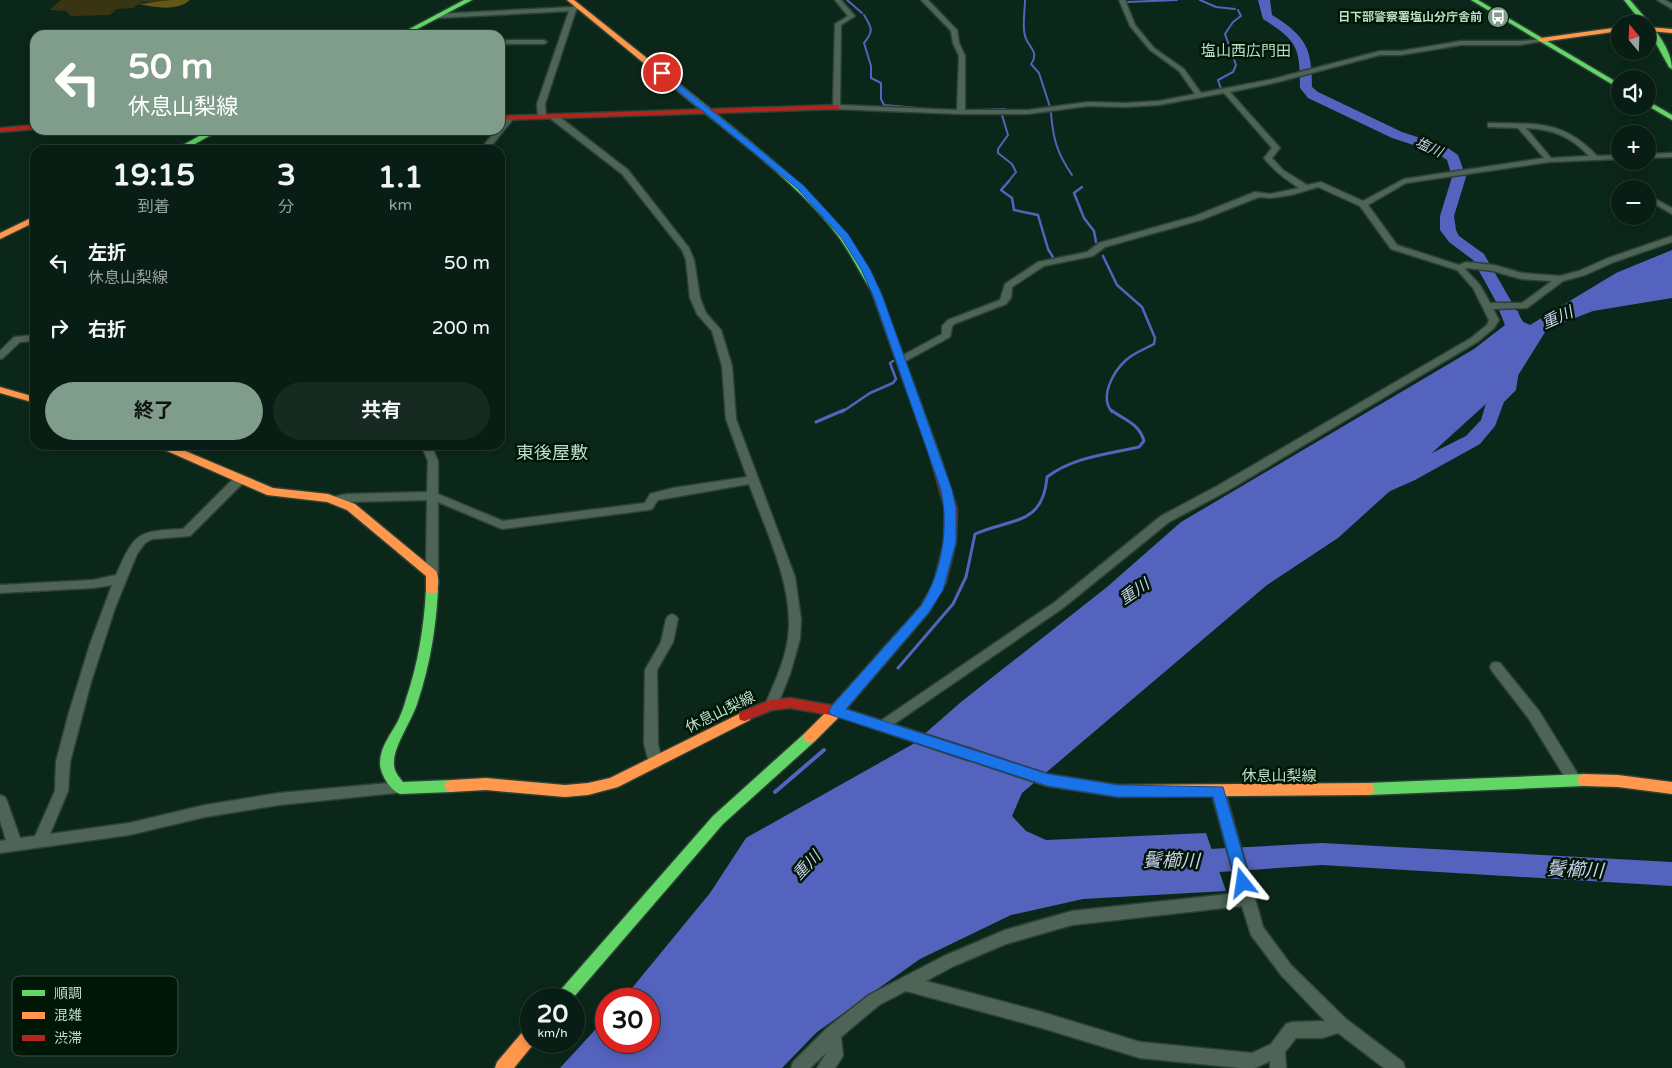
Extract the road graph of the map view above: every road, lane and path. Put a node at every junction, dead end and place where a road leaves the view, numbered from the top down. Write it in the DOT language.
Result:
graph roads {
  1 [pos="469,0"];
  2 [pos="838,0"];
  3 [pos="924,0"];
  4 [pos="1122,0"];
  5 [pos="1474,0"];
  6 [pos="1627,0"];
  7 [pos="1660,0"];
  8 [pos="574,4"];
  9 [pos="1672,7"];
  10 [pos="1639,15"];
  11 [pos="437,16"];
  12 [pos="410,30"];
  13 [pos="1611,30"];
  14 [pos="1656,30"];
  15 [pos="1672,31"];
  16 [pos="1656,39"];
  17 [pos="1541,40"];
  18 [pos="505,42"];
  19 [pos="544,42"];
  20 [pos="1672,67"];
  21 [pos="1611,82"];
  22 [pos="1226,91"];
  23 [pos="1199,95"];
  24 [pos="836,107"];
  25 [pos="1656,108"];
  26 [pos="707,111"];
  27 [pos="962,111"];
  28 [pos="542,117"];
  29 [pos="554,117"];
  30 [pos="505,118"];
  31 [pos="1672,118"];
  32 [pos="1491,125"];
  33 [pos="1521,126"];
  34 [pos="30,127"];
  35 [pos="0,130"];
  36 [pos="206,135"];
  37 [pos="188,145"];
  38 [pos="1672,155"];
  39 [pos="1656,156"];
  40 [pos="1611,158"];
  41 [pos="1596,159"];
  42 [pos="1549,160"];
  43 [pos="1306,188"];
  44 [pos="1656,201"];
  45 [pos="1363,204"];
  46 [pos="1672,212"];
  47 [pos="30,221"];
  48 [pos="0,236"];
  49 [pos="1672,239"];
  50 [pos="1463,267"];
  51 [pos="1560,279"];
  52 [pos="1486,306"];
  53 [pos="30,338"];
  54 [pos="0,356"];
  55 [pos="901,360"];
  56 [pos="0,390"];
  57 [pos="30,399"];
  58 [pos="174,450"];
  59 [pos="428,450"];
  60 [pos="239,480"];
  61 [pos="752,480"];
  62 [pos="433,496"];
  63 [pos="336,500"];
  64 [pos="432,574"];
  65 [pos="118,579"];
  66 [pos="0,589"];
  67 [pos="672,619"];
  68 [pos="1496,667"];
  69 [pos="771,705"];
  70 [pos="836,711"];
  71 [pos="888,727"];
  72 [pos="655,762"];
  73 [pos="1574,780"];
  74 [pos="400,788"];
  75 [pos="1672,788"];
  76 [pos="1218,791"];
  77 [pos="0,801"];
  78 [pos="40,841"];
  79 [pos="15,844"];
  80 [pos="0,847"];
  81 [pos="1247,899"];
  82 [pos="907,984"];
  83 [pos="572,988"];
  84 [pos="1340,1025"];
  85 [pos="833,1034"];
  86 [pos="520,1048"];
  87 [pos="1277,1050"];
  88 [pos="504,1068"];
  89 [pos="799,1068"];
  90 [pos="825,1068"];
  91 [pos="1278,1068"];
  92 [pos="1397,1068"];
  1 -- 11 [label="street"];
  2 -- 24 [label="street"];
  3 -- 27 [label="street"];
  4 -- 23 [label="street"];
  5 -- 17 [label="street"];
  6 -- 10 [label="street"];
  7 -- 9 [label="street"];
  8 -- 11 [label="street"];
  8 -- 26 [label="street"];
  8 -- 28 [label="street"];
  11 -- 12 [label="street"];
  13 -- 17 [label="street"];
  14 -- 15 [label="street"];
  16 -- 20 [label="street"];
  17 -- 21 [label="street"];
  17 -- 22 [label="street"];
  18 -- 19 [label="street"];
  22 -- 23 [label="street"];
  22 -- 43 [label="street"];
  23 -- 27 [label="street"];
  24 -- 26 [label="street"];
  24 -- 27 [label="street"];
  25 -- 31 [label="street"];
  26 -- 29 [label="street"];
  26 -- 55 [label="street"];
  28 -- 29 [label="street"];
  28 -- 30 [label="street"];
  29 -- 61 [label="street"];
  32 -- 33 [label="street"];
  33 -- 41 [label="street"];
  33 -- 42 [label="street"];
  34 -- 35 [label="street"];
  36 -- 37 [label="street"];
  38 -- 39 [label="street"];
  40 -- 41 [label="street"];
  41 -- 42 [label="street"];
  42 -- 45 [label="street"];
  43 -- 45 [label="street"];
  43 -- 55 [label="street"];
  44 -- 46 [label="street"];
  45 -- 50 [label="street"];
  47 -- 48 [label="street"];
  49 -- 51 [label="street"];
  50 -- 51 [label="street"];
  50 -- 52 [label="street"];
  51 -- 52 [label="street"];
  52 -- 71 [label="street"];
  53 -- 54 [label="street"];
  55 -- 70 [label="street"];
  56 -- 57 [label="street"];
  58 -- 60 [label="street"];
  59 -- 62 [label="street"];
  60 -- 63 [label="street"];
  60 -- 65 [label="street"];
  61 -- 62 [label="street"];
  61 -- 69 [label="street"];
  62 -- 63 [label="street"];
  62 -- 64 [label="street"];
  63 -- 64 [label="street"];
  64 -- 74 [label="street"];
  65 -- 66 [label="street"];
  65 -- 78 [label="street"];
  67 -- 72 [label="street"];
  68 -- 73 [label="street"];
  69 -- 70 [label="street, 休息山梨線"];
  69 -- 72 [label="street, 休息山梨線"];
  70 -- 71 [label="street, 休息山梨線"];
  70 -- 83 [label="street"];
  71 -- 76 [label="street, 休息山梨線"];
  72 -- 74 [label="street, 休息山梨線"];
  73 -- 75 [label="street, 休息山梨線"];
  73 -- 76 [label="street, 休息山梨線"];
  74 -- 78 [label="street"];
  76 -- 81 [label="street"];
  77 -- 79 [label="street"];
  78 -- 79 [label="street"];
  79 -- 80 [label="street"];
  81 -- 82 [label="street"];
  81 -- 84 [label="street"];
  82 -- 85 [label="street"];
  82 -- 87 [label="street"];
  84 -- 87 [label="street"];
  84 -- 92 [label="street"];
  85 -- 89 [label="street"];
  85 -- 90 [label="street"];
  86 -- 88 [label="street"];
  87 -- 91 [label="street"];
}
